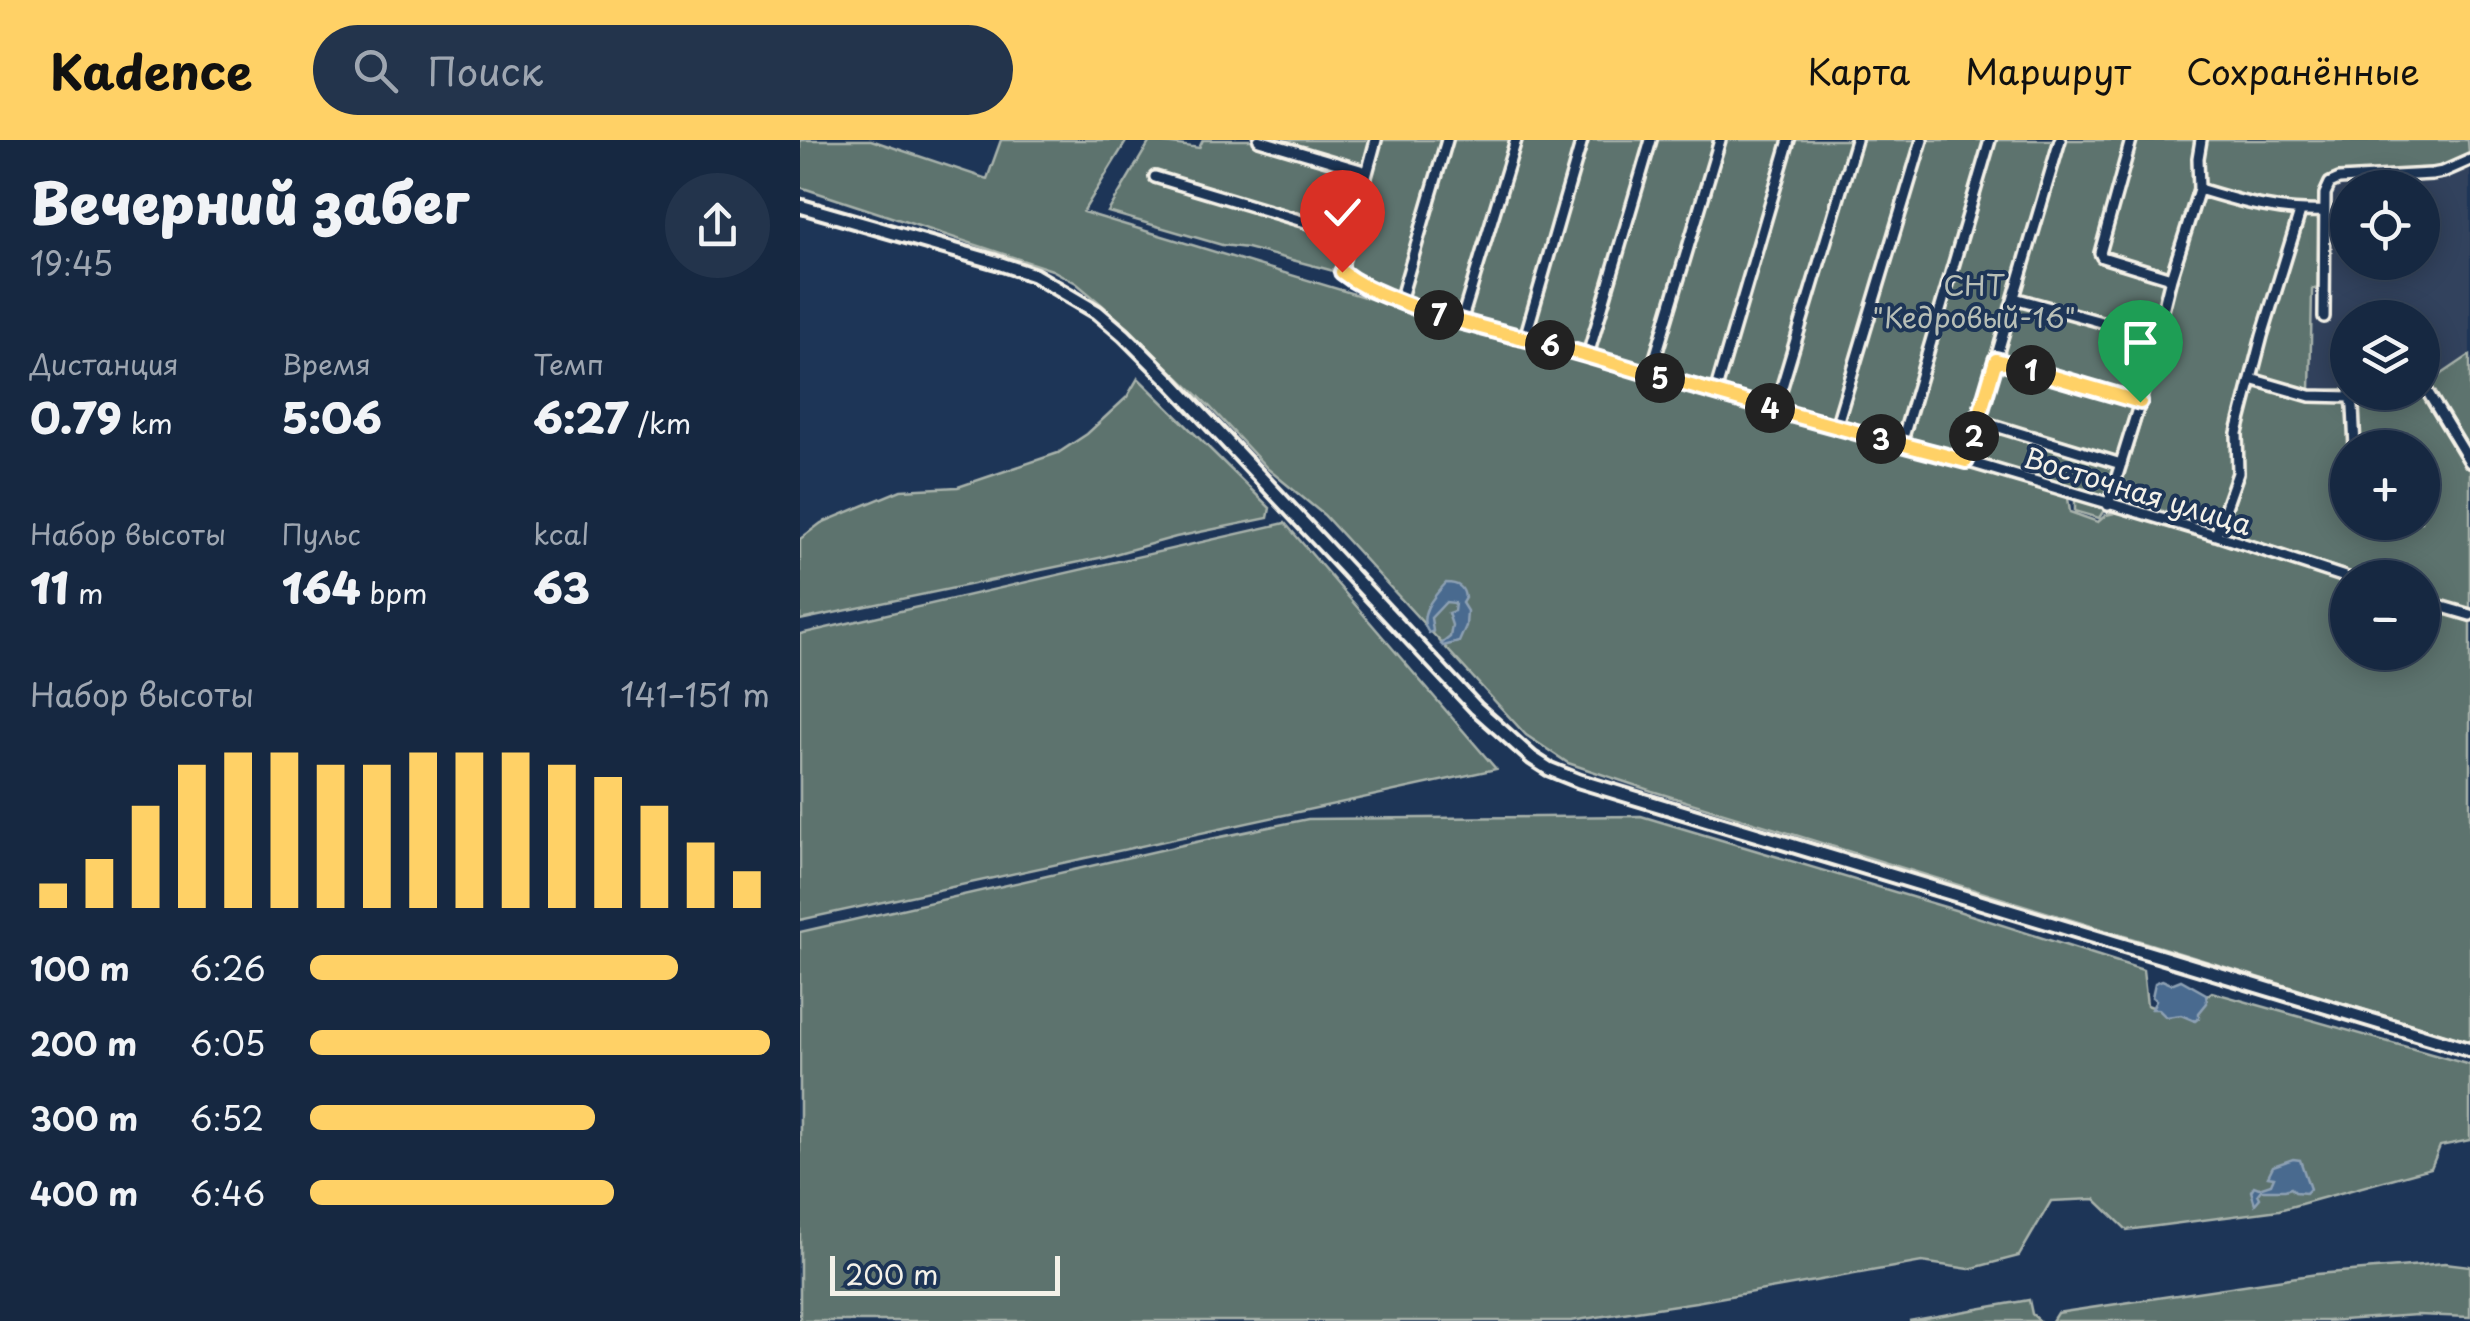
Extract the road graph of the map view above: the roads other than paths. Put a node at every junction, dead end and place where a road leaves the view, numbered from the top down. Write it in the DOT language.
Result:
graph roads {
  1 [pos="1259,140"];
  2 [pos="1376,140"];
  3 [pos="1447,140"];
  4 [pos="1516,140"];
  5 [pos="1582,140"];
  6 [pos="1651,140"];
  7 [pos="1720,140"];
  8 [pos="1789,140"];
  9 [pos="1856,140"];
  10 [pos="1922,140"];
  11 [pos="1990,140"];
  12 [pos="2060,140"];
  13 [pos="2131,140"];
  14 [pos="2201,140"];
  15 [pos="2470,160"];
  16 [pos="1367,172"];
  17 [pos="1154,177"];
  18 [pos="2199,189"];
  19 [pos="800,206"];
  20 [pos="2325,210"];
  21 [pos="2300,212"];
  22 [pos="1349,235"];
  23 [pos="2172,278"];
  24 [pos="2014,298"];
  25 [pos="1400,302"];
  26 [pos="2324,316"];
  27 [pos="1461,322"];
  28 [pos="1525,338"];
  29 [pos="2156,338"];
  30 [pos="1588,355"];
  31 [pos="1996,360"];
  32 [pos="1650,375"];
  33 [pos="2251,379"];
  34 [pos="1715,394"];
  35 [pos="2140,402"];
  36 [pos="1775,410"];
  37 [pos="2438,410"];
  38 [pos="1979,420"];
  39 [pos="1836,426"];
  40 [pos="2355,430"];
  41 [pos="1900,444"];
  42 [pos="1966,461"];
  43 [pos="2470,462"];
  44 [pos="2121,464"];
  45 [pos="2108,504"];
  46 [pos="2216,535"];
  47 [pos="2330,572"];
  48 [pos="2440,606"];
  49 [pos="2470,615"];
  50 [pos="2470,1050"];
  1 -- 16 [label="street"];
  2 -- 16 [label="street"];
  3 -- 25 [label="street"];
  4 -- 27 [label="street"];
  5 -- 28 [label="street"];
  6 -- 30 [label="street"];
  7 -- 32 [label="street"];
  8 -- 34 [label="street"];
  9 -- 36 [label="street"];
  10 -- 39 [label="street"];
  11 -- 41 [label="street"];
  12 -- 24 [label="street"];
  13 -- 23 [label="street"];
  14 -- 18 [label="street"];
  15 -- 20 [label="street"];
  16 -- 22 [label="street"];
  17 -- 22 [label="street"];
  18 -- 21 [label="street"];
  18 -- 23 [label="street"];
  19 -- 50 [label="street"];
  20 -- 21 [label="street"];
  20 -- 26 [label="street"];
  21 -- 33 [label="street"];
  22 -- 25 [label="street, Восточная улица"];
  23 -- 29 [label="street"];
  24 -- 29 [label="street"];
  24 -- 31 [label="street"];
  25 -- 27 [label="street, Восточная улица"];
  27 -- 28 [label="street, Восточная улица"];
  28 -- 30 [label="street, Восточная улица"];
  29 -- 35 [label="street"];
  30 -- 32 [label="street, Восточная улица"];
  31 -- 35 [label="street"];
  31 -- 38 [label="street"];
  32 -- 34 [label="street, Восточная улица"];
  33 -- 40 [label="street"];
  33 -- 46 [label="street"];
  34 -- 36 [label="street, Восточная улица"];
  35 -- 44 [label="street"];
  36 -- 39 [label="street, Восточная улица"];
  37 -- 43 [label="street"];
  38 -- 42 [label="street"];
  38 -- 44 [label="street"];
  39 -- 41 [label="street, Восточная улица"];
  41 -- 42 [label="street, Восточная улица"];
  42 -- 45 [label="street, Восточная улица"];
  44 -- 45 [label="street"];
  45 -- 46 [label="street, Восточная улица"];
  46 -- 47 [label="street, Восточная улица"];
  48 -- 49 [label="street"];
}
